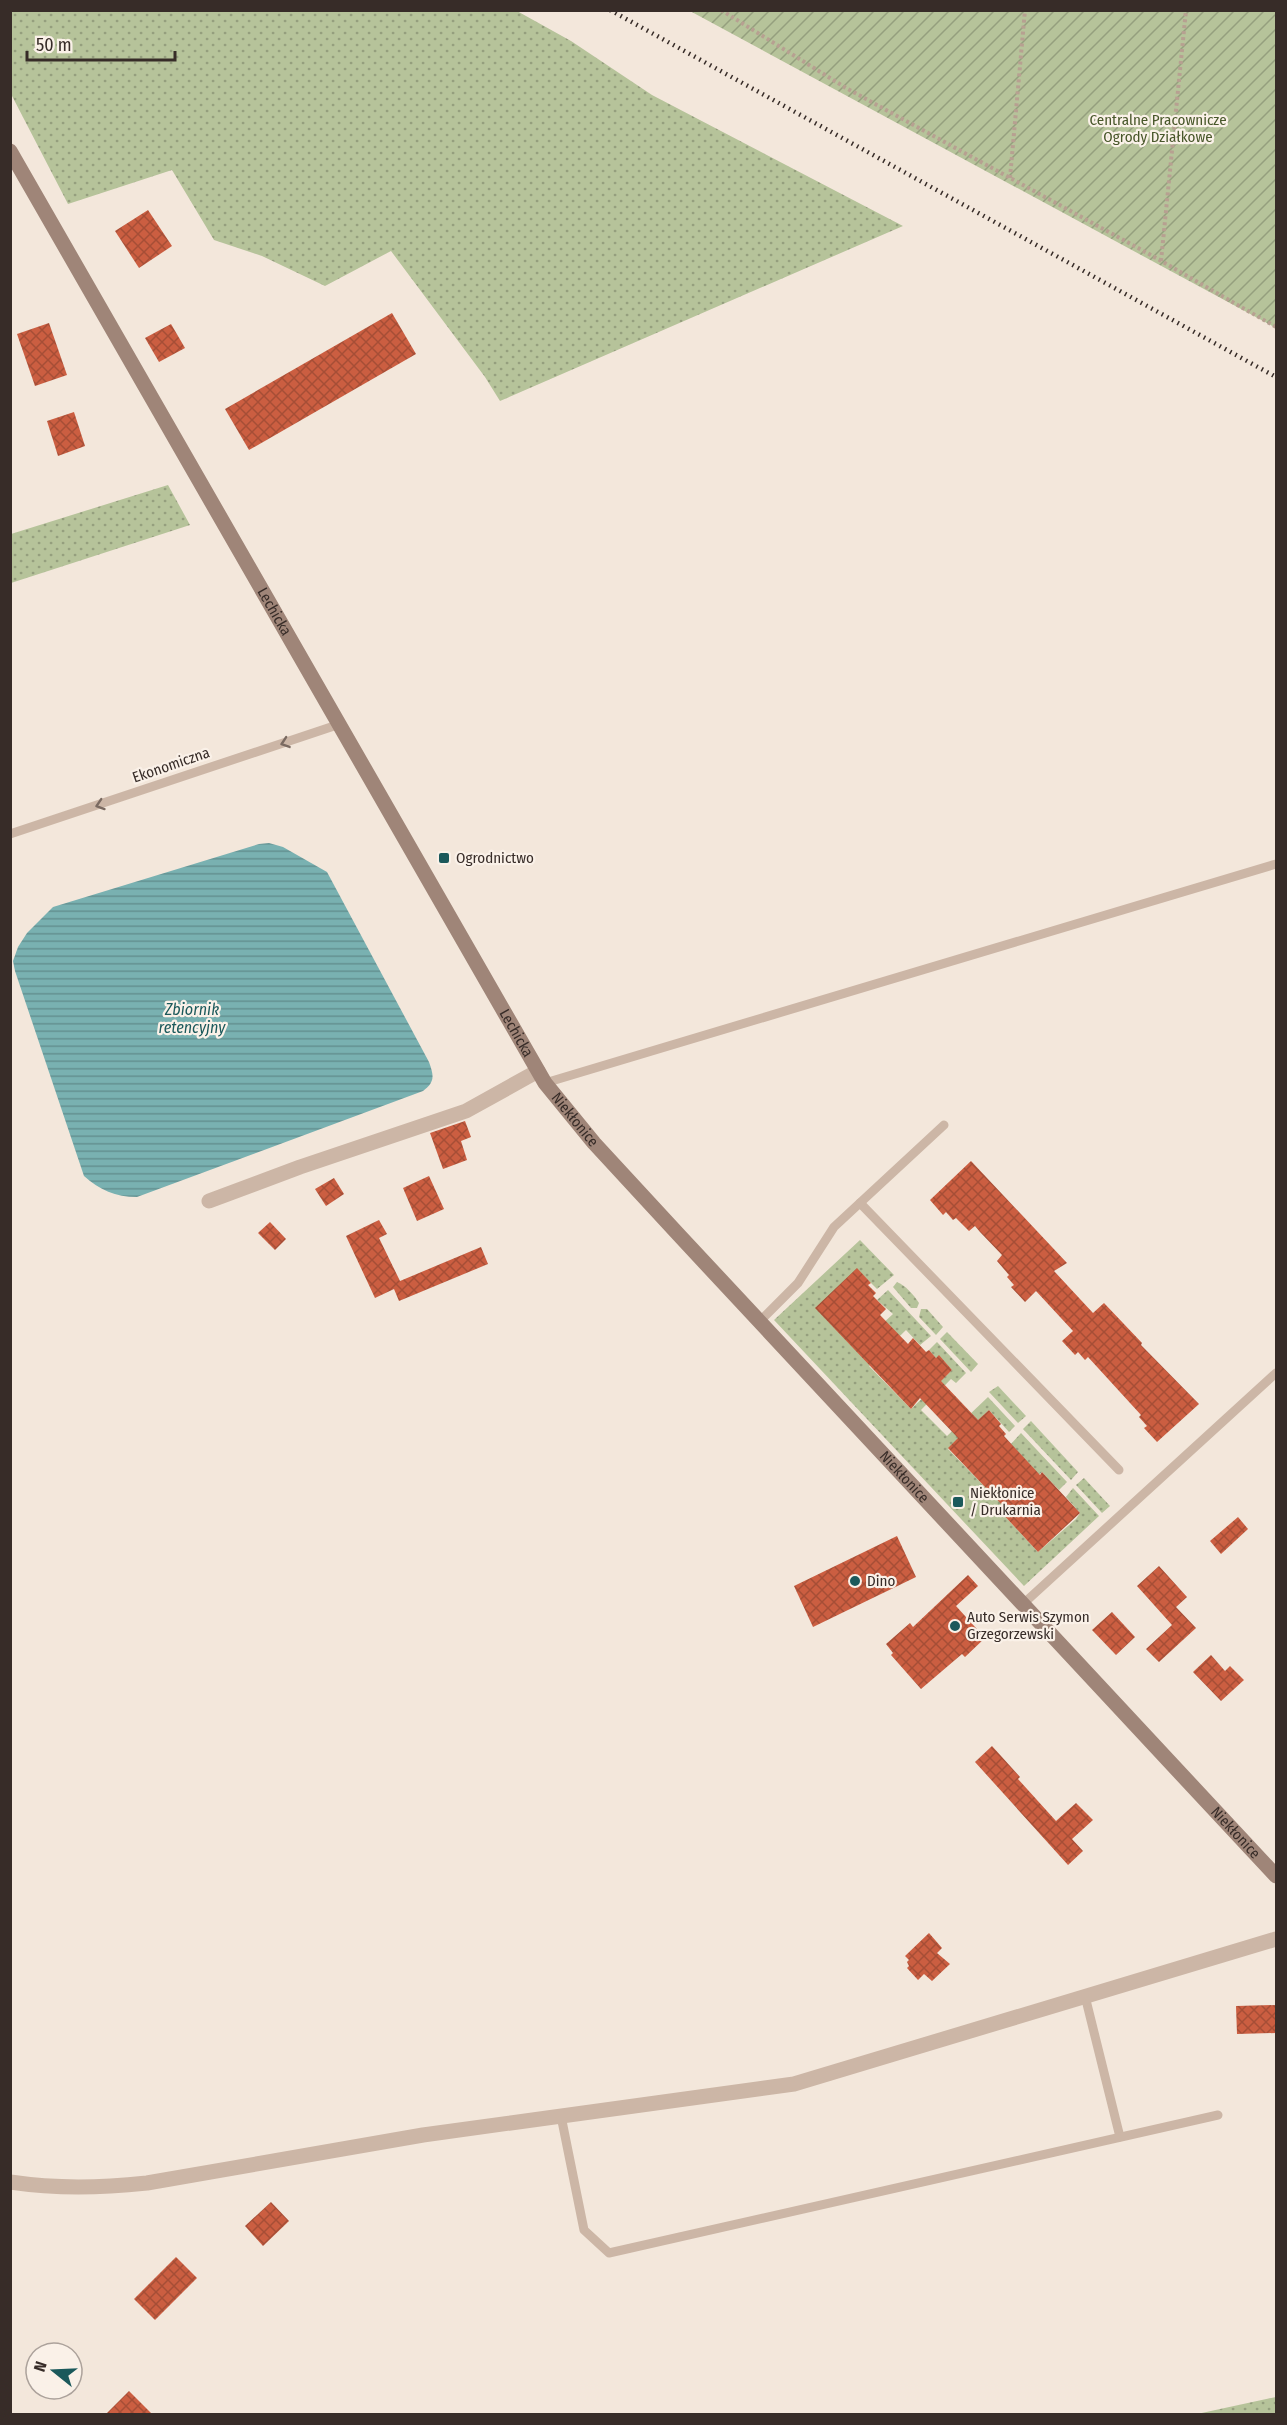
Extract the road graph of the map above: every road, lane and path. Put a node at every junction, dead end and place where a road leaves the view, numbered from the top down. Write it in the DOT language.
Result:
graph roads {
  1 [pos="721,10"];
  2 [pos="1025,10"];
  3 [pos="1186,10"];
  4 [pos="10,151"];
  5 [pos="1010,178"];
  6 [pos="1161,261"];
  7 [pos="1276,327"];
  8 [pos="340,724"];
  9 [pos="10,834"];
  10 [pos="1276,864"];
  11 [pos="541,1077"];
  12 [pos="944,1125"];
  13 [pos="209,1202"];
  14 [pos="860,1203"];
  15 [pos="760,1321"];
  16 [pos="1276,1373"];
  17 [pos="1119,1470"];
  18 [pos="1023,1604"];
  19 [pos="1276,1876"];
  20 [pos="1276,1940"];
  21 [pos="1085,1996"];
  22 [pos="1218,2115"];
  23 [pos="561,2116"];
  24 [pos="1120,2137"];
  25 [pos="10,2182"];
  1 -- 5 [label="path"];
  2 -- 5 [label="path"];
  3 -- 6 [label="path"];
  4 -- 8 [label="street, Lechicka"];
  5 -- 6 [label="path"];
  6 -- 7 [label="path"];
  8 -- 9 [label="lane, Ekonomiczna, one-way"];
  8 -- 11 [label="street, Lechicka"];
  10 -- 11 [label="lane"];
  11 -- 13 [label="street"];
  11 -- 15 [label="street, Niekłonice"];
  12 -- 14 [label="lane"];
  14 -- 15 [label="lane"];
  14 -- 17 [label="lane"];
  15 -- 18 [label="street, Niekłonice"];
  16 -- 18 [label="lane"];
  18 -- 19 [label="street, Niekłonice"];
  20 -- 21 [label="street"];
  21 -- 23 [label="street"];
  21 -- 24 [label="lane"];
  22 -- 24 [label="lane"];
  23 -- 24 [label="lane"];
  23 -- 25 [label="street"];
}
